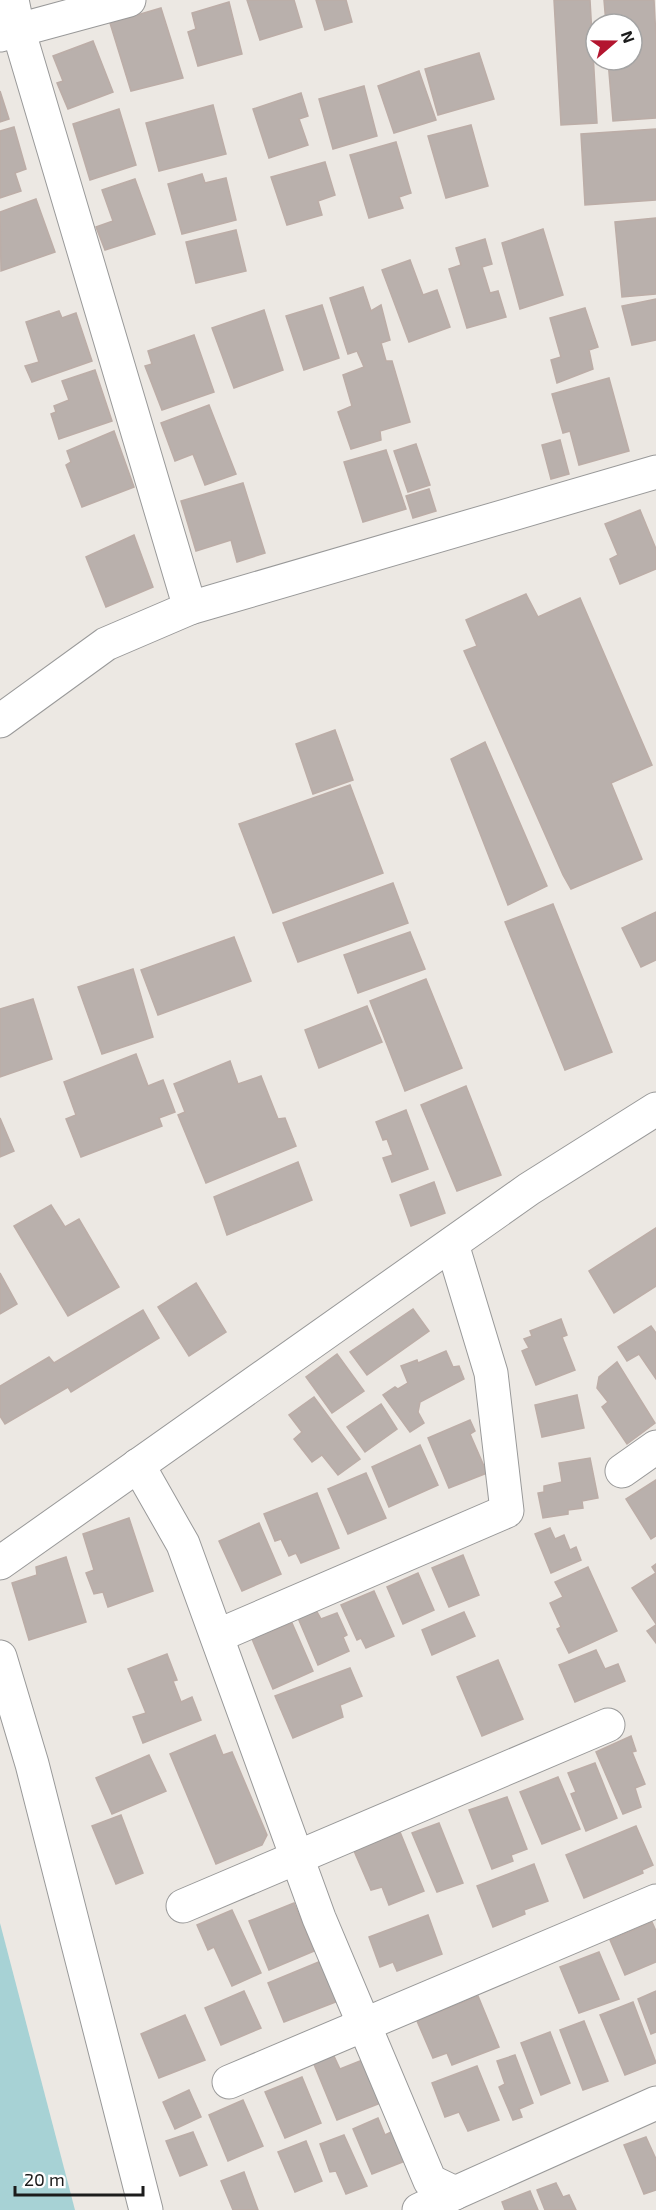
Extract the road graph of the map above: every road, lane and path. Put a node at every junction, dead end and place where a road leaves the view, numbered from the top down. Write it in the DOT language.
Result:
graph roads {
  1 [pos="129,0"];
  2 [pos="10,22"];
  3 [pos="656,472"];
  4 [pos="190,608"];
  5 [pos="0,721"];
  6 [pos="656,1109"];
  7 [pos="452,1244"];
  8 [pos="656,1447"];
  9 [pos="138,1465"];
  10 [pos="622,1471"];
  11 [pos="0,1563"];
  12 [pos="217,1636"];
  13 [pos="0,1657"];
  14 [pos="608,1725"];
  15 [pos="297,1858"];
  16 [pos="656,1901"];
  17 [pos="183,1906"];
  18 [pos="364,2025"];
  19 [pos="230,2082"];
  20 [pos="656,2103"];
  21 [pos="470,2196"];
  22 [pos="146,2210"];
  23 [pos="419,2210"];
  1 -- 2 [label="street"];
  2 -- 4 [label="street"];
  3 -- 4 [label="street"];
  4 -- 5 [label="street"];
  6 -- 7 [label="street"];
  7 -- 9 [label="street"];
  7 -- 12 [label="street"];
  8 -- 10 [label="street"];
  9 -- 11 [label="street"];
  9 -- 12 [label="street"];
  12 -- 15 [label="street"];
  13 -- 22 [label="street"];
  14 -- 15 [label="street"];
  15 -- 17 [label="street"];
  15 -- 18 [label="street"];
  16 -- 18 [label="street"];
  18 -- 19 [label="street"];
  18 -- 21 [label="street"];
  20 -- 21 [label="street"];
  21 -- 23 [label="street"];
}
